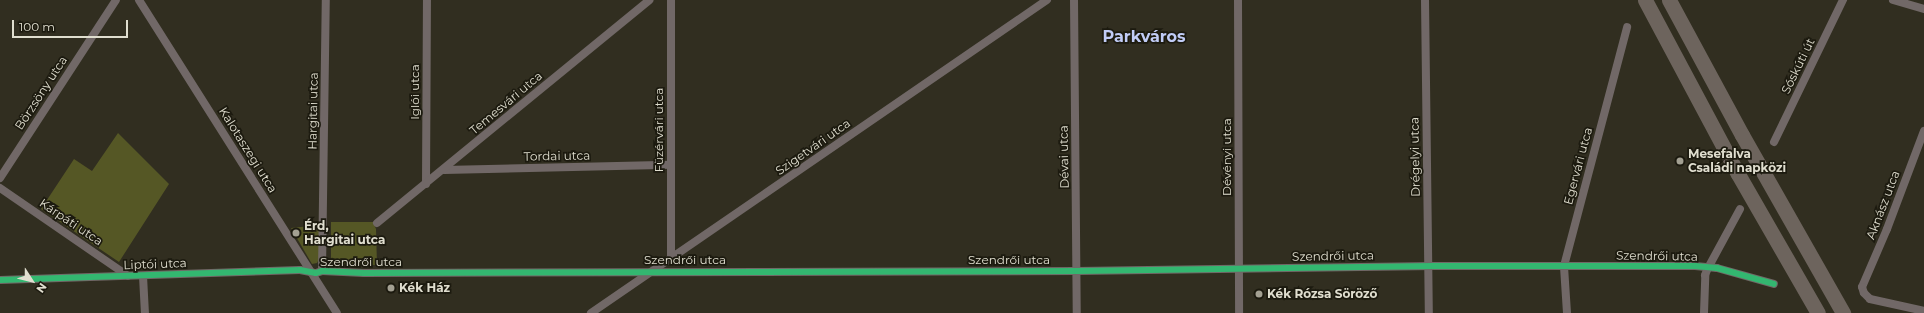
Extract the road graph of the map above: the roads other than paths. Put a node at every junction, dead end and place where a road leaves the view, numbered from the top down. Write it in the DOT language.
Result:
graph roads {
  1 [pos="116,0"];
  2 [pos="139,0"];
  3 [pos="326,0"];
  4 [pos="427,0"];
  5 [pos="648,0"];
  6 [pos="671,0"];
  7 [pos="1047,0"];
  8 [pos="1074,0"];
  9 [pos="1238,0"];
  10 [pos="1425,0"];
  11 [pos="1645,0"];
  12 [pos="1669,0"];
  13 [pos="1843,0"];
  14 [pos="1893,0"];
  15 [pos="1924,9"];
  16 [pos="1627,27"];
  17 [pos="1924,131"];
  18 [pos="1774,142"];
  19 [pos="671,165"];
  20 [pos="444,170"];
  21 [pos="0,178"];
  22 [pos="426,184"];
  23 [pos="0,188"];
  24 [pos="1740,209"];
  25 [pos="377,223"];
  26 [pos="671,259"];
  27 [pos="1429,266"];
  28 [pos="1564,266"];
  29 [pos="1242,268"];
  30 [pos="1708,268"];
  31 [pos="322,271"];
  32 [pos="654,271"];
  33 [pos="1077,271"];
  34 [pos="310,272"];
  35 [pos="128,276"];
  36 [pos="143,276"];
  37 [pos="0,280"];
  38 [pos="1774,284"];
  39 [pos="1924,311"];
  40 [pos="145,313"];
  41 [pos="337,313"];
  42 [pos="591,313"];
  43 [pos="1077,313"];
  44 [pos="1239,313"];
  45 [pos="1429,313"];
  46 [pos="1568,313"];
  47 [pos="1704,313"];
  48 [pos="1818,313"];
  49 [pos="1843,313"];
  1 -- 21 [label="street, Börzsöny utca"];
  2 -- 34 [label="street, Kalotaszegi utca"];
  3 -- 31 [label="street, Hargitai utca"];
  4 -- 22 [label="street, Iglói utca"];
  5 -- 20 [label="street, Temesvári utca"];
  6 -- 19 [label="street, Füzérvári utca"];
  7 -- 26 [label="street, Szigetvári utca"];
  8 -- 33 [label="street, Dévai utca"];
  9 -- 29 [label="street, Dévényi utca"];
  10 -- 27 [label="street, Drégelyi utca"];
  11 -- 48 [label="highway"];
  12 -- 49 [label="highway"];
  13 -- 18 [label="street, Sóskúti út"];
  14 -- 15 [label="street"];
  16 -- 28 [label="street, Egervári utca"];
  17 -- 39 [label="street, Aknász utca"];
  19 -- 20 [label="street, Tordai utca"];
  19 -- 26 [label="street, Füzérvári utca"];
  20 -- 22 [label="street, Temesvári utca"];
  22 -- 25 [label="street, Temesvári utca"];
  23 -- 35 [label="street, Kárpáti utca"];
  24 -- 30 [label="street"];
  26 -- 32 [label="street, Szigetvári utca"];
  27 -- 28 [label="street, Szendrői utca"];
  27 -- 29 [label="street, Szendrői utca"];
  27 -- 45 [label="street, Drégelyi utca"];
  28 -- 30 [label="street, Szendrői utca"];
  28 -- 46 [label="street, Egervári utca"];
  29 -- 33 [label="street, Szendrői utca"];
  29 -- 44 [label="street, Dévényi utca"];
  30 -- 38 [label="street, Szendrői utca"];
  30 -- 47 [label="street"];
  31 -- 32 [label="street, Szendrői utca"];
  31 -- 34 [label="street, Szendrői utca"];
  32 -- 33 [label="street, Szendrői utca"];
  32 -- 42 [label="street, Szigetvári utca"];
  33 -- 43 [label="street, Dévai utca"];
  34 -- 36 [label="street, Liptói utca"];
  34 -- 41 [label="street, Kalotaszegi utca"];
  35 -- 36 [label="street, Liptói utca"];
  35 -- 37 [label="street, Liptói utca"];
  36 -- 40 [label="street"];
}
